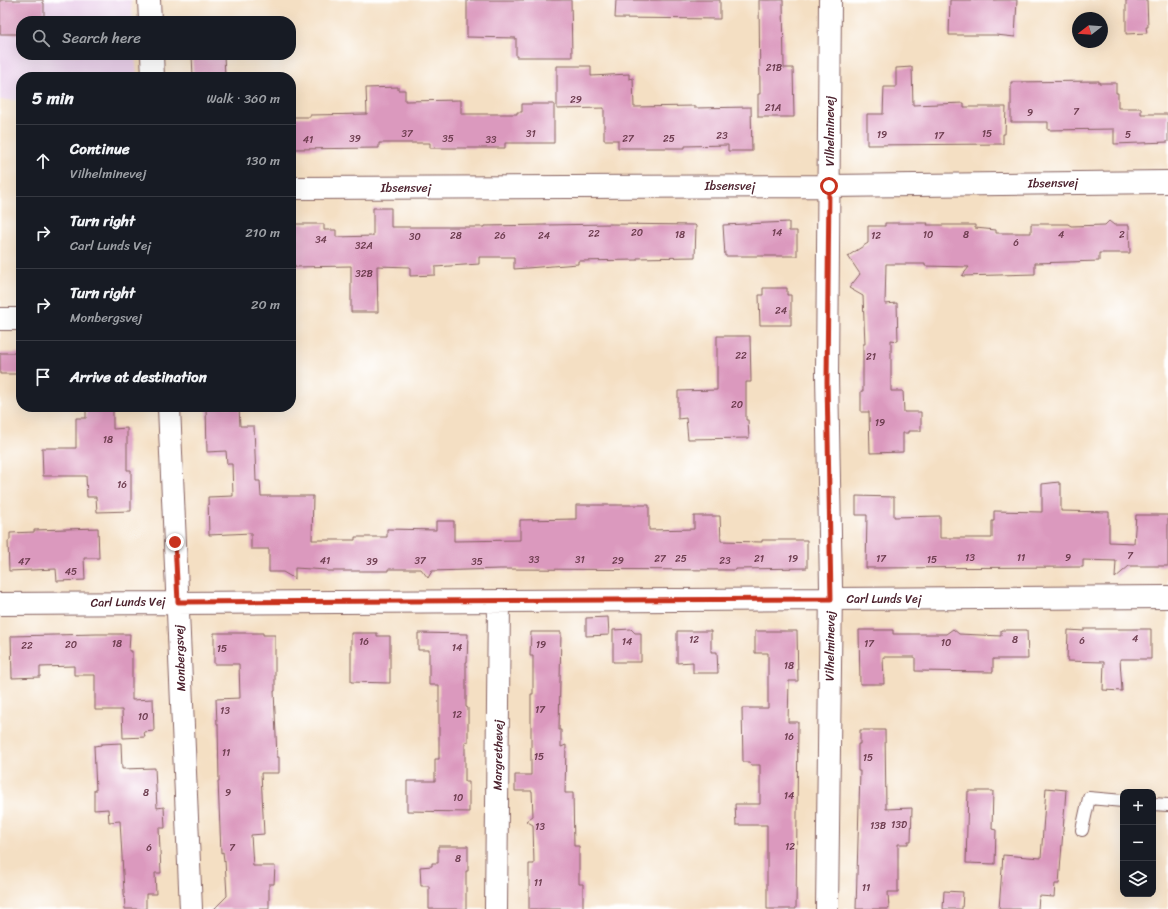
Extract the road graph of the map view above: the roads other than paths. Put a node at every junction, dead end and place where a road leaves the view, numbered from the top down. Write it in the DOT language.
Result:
graph roads {
  1 [pos="149,0"];
  2 [pos="830,0"];
  3 [pos="150,16"];
  4 [pos="152,60"];
  5 [pos="153,72"];
  6 [pos="1168,182"];
  7 [pos="829,186"];
  8 [pos="296,188"];
  9 [pos="16,318"];
  10 [pos="0,319"];
  11 [pos="168,412"];
  12 [pos="1168,597"];
  13 [pos="831,599"];
  14 [pos="499,601"];
  15 [pos="178,602"];
  16 [pos="0,604"];
  17 [pos="1120,801"];
  18 [pos="1156,804"];
  19 [pos="1168,805"];
  20 [pos="1082,830"];
  21 [pos="191,909"];
  22 [pos="496,909"];
  23 [pos="828,909"];
  1 -- 3 [label="street"];
  2 -- 7 [label="street, Vilhelminevej"];
  4 -- 5 [label="street"];
  6 -- 7 [label="street, Ibsensvej"];
  7 -- 8 [label="street, Ibsensvej"];
  7 -- 13 [label="street, Vilhelminevej"];
  9 -- 10 [label="street"];
  11 -- 15 [label="street, Monbergsvej"];
  12 -- 13 [label="street, Carl Lunds Vej"];
  13 -- 14 [label="street, Carl Lunds Vej"];
  13 -- 23 [label="street, Vilhelminevej"];
  14 -- 15 [label="street, Carl Lunds Vej"];
  14 -- 22 [label="street, Margrethevej"];
  15 -- 16 [label="street, Carl Lunds Vej"];
  15 -- 21 [label="street, Monbergsvej"];
  17 -- 20 [label="lane"];
  18 -- 19 [label="lane"];
}
